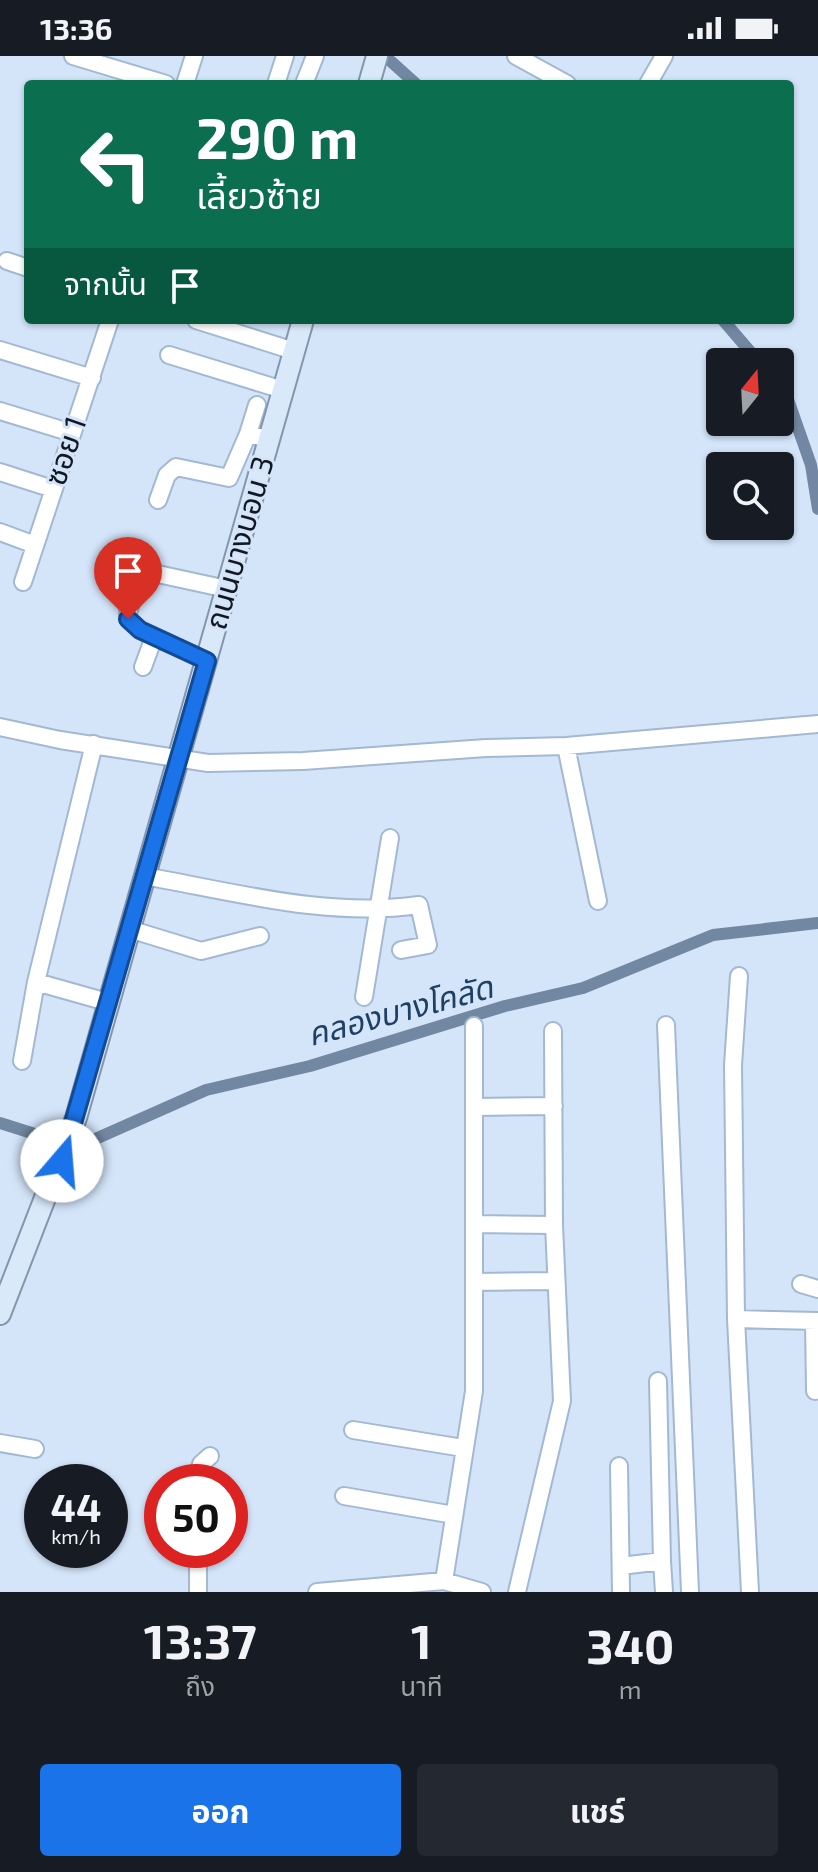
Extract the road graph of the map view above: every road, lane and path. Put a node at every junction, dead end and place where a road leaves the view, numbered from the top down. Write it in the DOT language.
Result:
graph roads {
  1 [pos="73,56"];
  2 [pos="194,56"];
  3 [pos="285,56"];
  4 [pos="315,56"];
  5 [pos="516,56"];
  6 [pos="664,56"];
  7 [pos="376,59"];
  8 [pos="153,80"];
  9 [pos="186,80"];
  10 [pos="277,80"];
  11 [pos="306,80"];
  12 [pos="370,80"];
  13 [pos="560,80"];
  14 [pos="650,80"];
  15 [pos="7,261"];
  16 [pos="24,267"];
  17 [pos="109,324"];
  18 [pos="209,324"];
  19 [pos="302,324"];
  20 [pos="0,350"];
  21 [pos="294,351"];
  22 [pos="169,355"];
  23 [pos="92,378"];
  24 [pos="283,390"];
  25 [pos="257,405"];
  26 [pos="0,411"];
  27 [pos="72,433"];
  28 [pos="248,434"];
  29 [pos="269,439"];
  30 [pos="0,472"];
  31 [pos="53,489"];
  32 [pos="158,500"];
  33 [pos="0,532"];
  34 [pos="35,545"];
  35 [pos="23,582"];
  36 [pos="227,589"];
  37 [pos="154,637"];
  38 [pos="207,661"];
  39 [pos="143,667"];
  40 [pos="818,724"];
  41 [pos="0,727"];
  42 [pos="94,744"];
  43 [pos="566,746"];
  44 [pos="180,760"];
  45 [pos="390,838"];
  46 [pos="144,876"];
  47 [pos="598,901"];
  48 [pos="375,911"];
  49 [pos="129,929"];
  50 [pos="260,936"];
  51 [pos="401,950"];
  52 [pos="739,976"];
  53 [pos="36,982"];
  54 [pos="364,997"];
  55 [pos="107,1002"];
  56 [pos="666,1025"];
  57 [pos="474,1026"];
  58 [pos="553,1031"];
  59 [pos="22,1061"];
  60 [pos="554,1106"];
  61 [pos="474,1107"];
  62 [pos="475,1224"];
  63 [pos="554,1225"];
  64 [pos="556,1281"];
  65 [pos="474,1282"];
  66 [pos="801,1284"];
  67 [pos="818,1289"];
  68 [pos="0,1314"];
  69 [pos="736,1319"];
  70 [pos="816,1321"];
  71 [pos="658,1381"];
  72 [pos="815,1391"];
  73 [pos="353,1430"];
  74 [pos="0,1443"];
  75 [pos="463,1448"];
  76 [pos="35,1449"];
  77 [pos="210,1456"];
  78 [pos="201,1464"];
  79 [pos="619,1466"];
  80 [pos="344,1496"];
  81 [pos="454,1515"];
  82 [pos="662,1561"];
  83 [pos="621,1566"];
  84 [pos="198,1568"];
  85 [pos="444,1581"];
  86 [pos="400,1588"];
  87 [pos="198,1592"];
  88 [pos="317,1592"];
  89 [pos="482,1592"];
  90 [pos="517,1592"];
  91 [pos="621,1592"];
  92 [pos="664,1592"];
  93 [pos="690,1592"];
  94 [pos="750,1592"];
  1 -- 8 [label="street"];
  2 -- 9 [label="street"];
  3 -- 10 [label="street"];
  4 -- 11 [label="street"];
  5 -- 13 [label="street"];
  6 -- 14 [label="street"];
  7 -- 12 [label="main road"];
  15 -- 16 [label="street"];
  17 -- 23 [label="street, ซอย 1"];
  18 -- 21 [label="street"];
  19 -- 21 [label="main road, ถนนบางบอน 3"];
  20 -- 23 [label="street"];
  21 -- 24 [label="main road, ถนนบางบอน 3"];
  22 -- 24 [label="street"];
  23 -- 27 [label="street, ซอย 1"];
  24 -- 29 [label="main road, ถนนบางบอน 3"];
  25 -- 28 [label="street"];
  26 -- 27 [label="street"];
  27 -- 31 [label="street, ซอย 1"];
  28 -- 29 [label="street"];
  28 -- 32 [label="street"];
  29 -- 36 [label="main road, ถนนบางบอน 3"];
  30 -- 31 [label="street"];
  31 -- 34 [label="street, ซอย 1"];
  33 -- 34 [label="street"];
  34 -- 35 [label="street, ซอย 1"];
  36 -- 37 [label="street"];
  36 -- 38 [label="main road, ถนนบางบอน 3"];
  37 -- 38 [label="street"];
  37 -- 39 [label="street"];
  38 -- 44 [label="main road, ถนนบางบอน 3"];
  40 -- 43 [label="street"];
  41 -- 42 [label="street"];
  42 -- 44 [label="street"];
  42 -- 53 [label="street"];
  43 -- 44 [label="street"];
  43 -- 47 [label="street"];
  44 -- 46 [label="main road, ถนนบางบอน 3"];
  45 -- 48 [label="street"];
  46 -- 48 [label="street"];
  46 -- 49 [label="main road, ถนนบางบอน 3"];
  48 -- 51 [label="street"];
  48 -- 54 [label="street"];
  49 -- 50 [label="street"];
  49 -- 55 [label="main road, ถนนบางบอน 3"];
  52 -- 69 [label="street"];
  53 -- 55 [label="street"];
  53 -- 59 [label="street"];
  55 -- 68 [label="main road, ถนนบางบอน 3"];
  56 -- 93 [label="street"];
  57 -- 61 [label="street"];
  58 -- 60 [label="street"];
  60 -- 61 [label="street"];
  60 -- 63 [label="street"];
  61 -- 62 [label="street"];
  62 -- 63 [label="street"];
  62 -- 65 [label="street"];
  63 -- 64 [label="street"];
  64 -- 65 [label="street"];
  64 -- 90 [label="street"];
  65 -- 75 [label="street"];
  66 -- 67 [label="street"];
  69 -- 70 [label="street"];
  69 -- 94 [label="street"];
  70 -- 72 [label="street"];
  71 -- 82 [label="street"];
  73 -- 75 [label="street"];
  74 -- 76 [label="street"];
  75 -- 81 [label="street"];
  77 -- 78 [label="street"];
  79 -- 83 [label="street"];
  80 -- 81 [label="street"];
  81 -- 85 [label="street"];
  82 -- 83 [label="street"];
  82 -- 92 [label="street"];
  83 -- 91 [label="street"];
  84 -- 87 [label="street"];
  85 -- 86 [label="street"];
  85 -- 89 [label="street"];
  86 -- 88 [label="street"];
}
